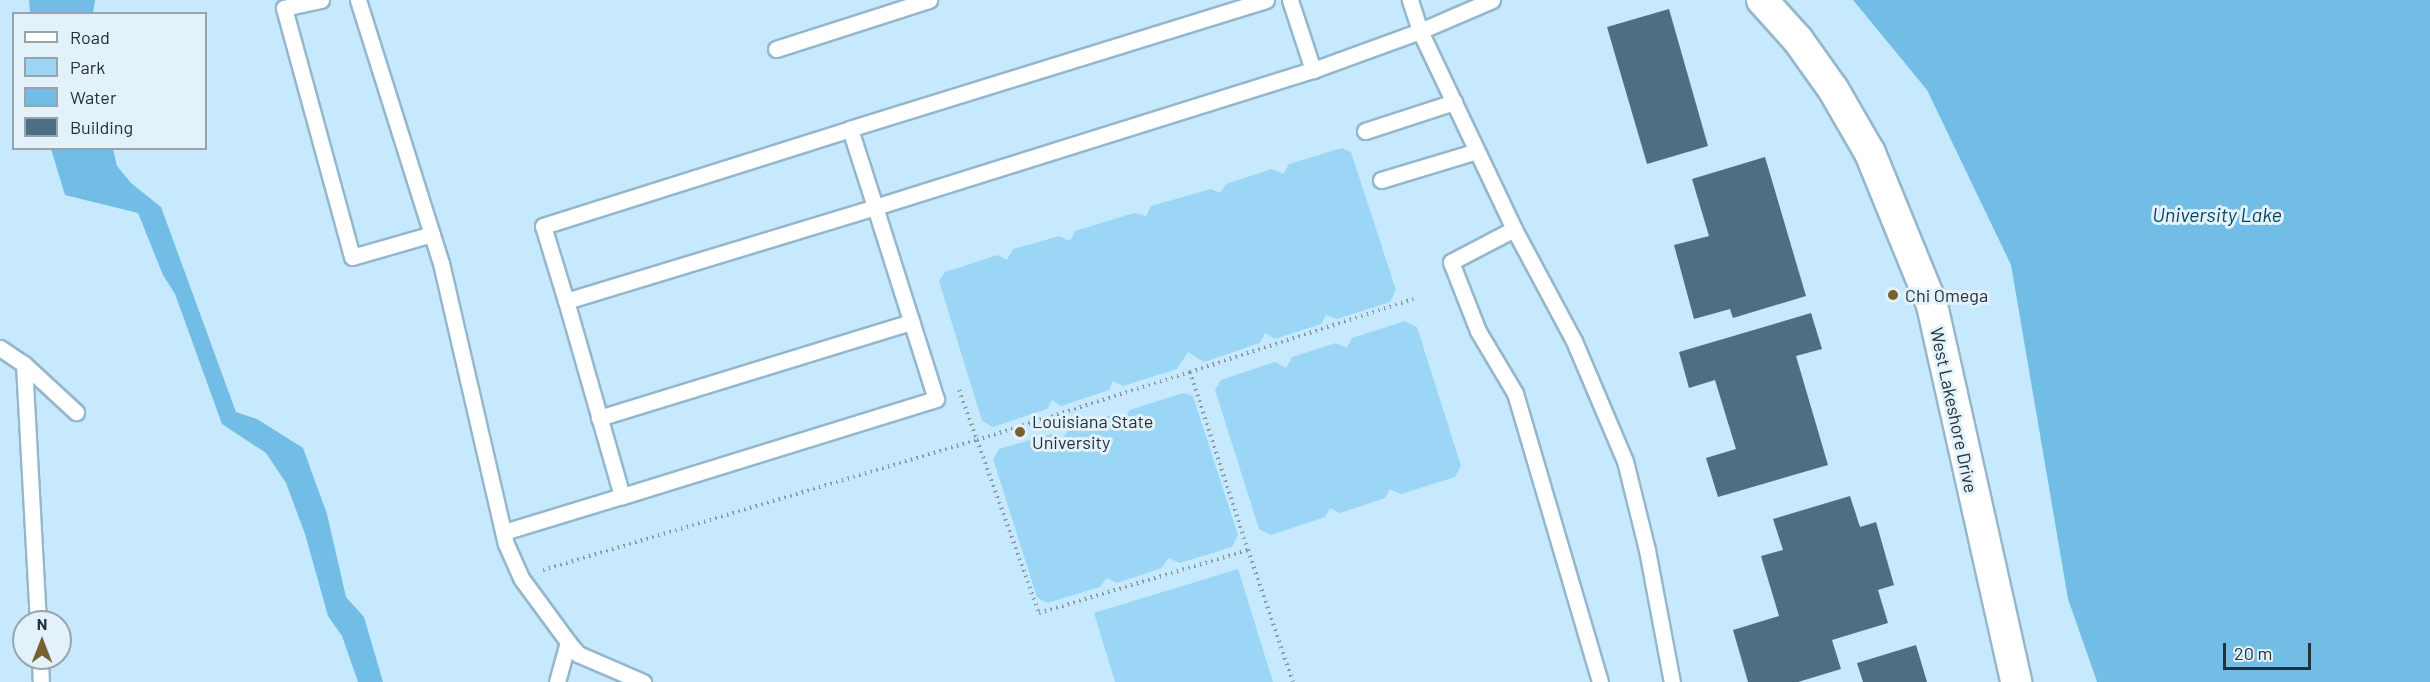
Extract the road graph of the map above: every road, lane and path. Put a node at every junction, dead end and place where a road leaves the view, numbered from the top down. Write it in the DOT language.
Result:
graph roads {
  1 [pos="321,0"];
  2 [pos="358,0"];
  3 [pos="929,0"];
  4 [pos="1266,0"];
  5 [pos="1290,0"];
  6 [pos="1410,0"];
  7 [pos="1492,0"];
  8 [pos="1762,0"];
  9 [pos="1420,31"];
  10 [pos="776,49"];
  11 [pos="1313,70"];
  12 [pos="1454,102"];
  13 [pos="850,129"];
  14 [pos="1365,131"];
  15 [pos="1477,151"];
  16 [pos="1381,180"];
  17 [pos="875,207"];
  18 [pos="1514,229"];
  19 [pos="432,234"];
  20 [pos="1413,299"];
  21 [pos="566,301"];
  22 [pos="912,322"];
  23 [pos="0,348"];
  24 [pos="24,364"];
  25 [pos="1190,372"];
  26 [pos="76,412"];
  27 [pos="599,418"];
  28 [pos="977,440"];
  29 [pos="622,496"];
  30 [pos="504,532"];
  31 [pos="1248,550"];
  32 [pos="537,572"];
  33 [pos="37,610"];
  34 [pos="568,642"];
  35 [pos="557,682"];
  36 [pos="643,682"];
  37 [pos="1293,682"];
  38 [pos="1600,682"];
  39 [pos="1672,682"];
  40 [pos="2016,682"];
  1 -- 19 [label="lane"];
  2 -- 19 [label="lane"];
  3 -- 10 [label="lane"];
  4 -- 13 [label="lane"];
  5 -- 11 [label="lane"];
  6 -- 9 [label="lane"];
  7 -- 9 [label="lane"];
  8 -- 40 [label="street, West Lakeshore Drive"];
  9 -- 11 [label="lane"];
  9 -- 12 [label="lane"];
  11 -- 17 [label="lane"];
  12 -- 14 [label="lane"];
  12 -- 15 [label="lane"];
  13 -- 17 [label="lane"];
  13 -- 21 [label="lane"];
  15 -- 16 [label="lane"];
  15 -- 18 [label="lane"];
  17 -- 21 [label="lane"];
  17 -- 22 [label="lane"];
  18 -- 38 [label="lane"];
  18 -- 39 [label="lane"];
  19 -- 30 [label="lane"];
  20 -- 25 [label="path"];
  21 -- 27 [label="lane"];
  22 -- 27 [label="lane"];
  22 -- 29 [label="lane"];
  23 -- 24 [label="lane"];
  24 -- 26 [label="lane"];
  24 -- 33 [label="lane"];
  25 -- 28 [label="path"];
  25 -- 31 [label="path"];
  27 -- 29 [label="lane"];
  28 -- 31 [label="path"];
  28 -- 32 [label="path"];
  29 -- 30 [label="lane"];
  30 -- 34 [label="lane"];
  31 -- 37 [label="path"];
  34 -- 35 [label="lane"];
  34 -- 36 [label="lane"];
}
